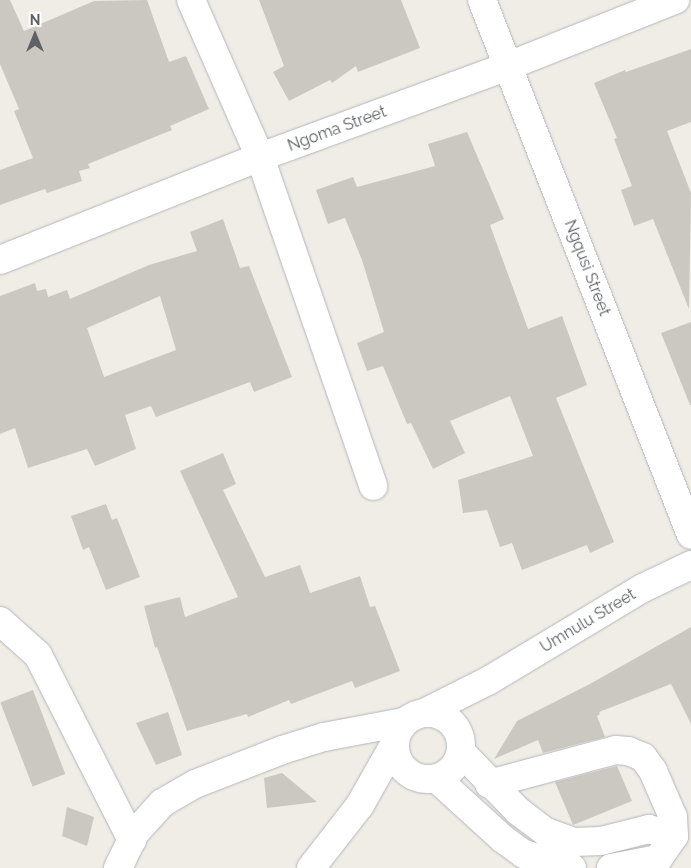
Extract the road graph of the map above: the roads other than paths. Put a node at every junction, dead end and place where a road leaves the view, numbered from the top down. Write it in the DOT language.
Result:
graph roads {
  1 [pos="191,0"];
  2 [pos="482,0"];
  3 [pos="675,0"];
  4 [pos="508,66"];
  5 [pos="260,157"];
  6 [pos="0,260"];
  7 [pos="373,486"];
  8 [pos="691,535"];
  9 [pos="691,565"];
  10 [pos="0,621"];
  11 [pos="488,681"];
  12 [pos="408,726"];
  13 [pos="460,741"];
  14 [pos="424,777"];
  15 [pos="489,784"];
  16 [pos="360,805"];
  17 [pos="662,833"];
  18 [pos="132,840"];
  19 [pos="660,864"];
  20 [pos="118,868"];
  21 [pos="311,868"];
  22 [pos="572,868"];
  23 [pos="611,868"];
  1 -- 5 [label="street"];
  2 -- 4 [label="street, Ngqusi Street"];
  3 -- 4 [label="street, Ngoma Street"];
  4 -- 5 [label="street, Ngoma Street"];
  4 -- 8 [label="street, Ngqusi Street"];
  5 -- 6 [label="street, Ngoma Street"];
  5 -- 7 [label="street"];
  9 -- 11 [label="street, Umnulu Street"];
  10 -- 18 [label="street"];
  11 -- 12 [label="street, Umnulu Street"];
  11 -- 13 [label="street, Umnulu Street"];
  12 -- 13 [label="street"];
  12 -- 14 [label="street"];
  12 -- 16 [label="street"];
  12 -- 18 [label="street"];
  13 -- 14 [label="street"];
  13 -- 15 [label="street"];
  14 -- 16 [label="street"];
  14 -- 22 [label="street"];
  15 -- 17 [label="street"];
  15 -- 17 [label="street"];
  16 -- 21 [label="street"];
  17 -- 19 [label="street"];
  18 -- 20 [label="street"];
  19 -- 23 [label="street"];
}
